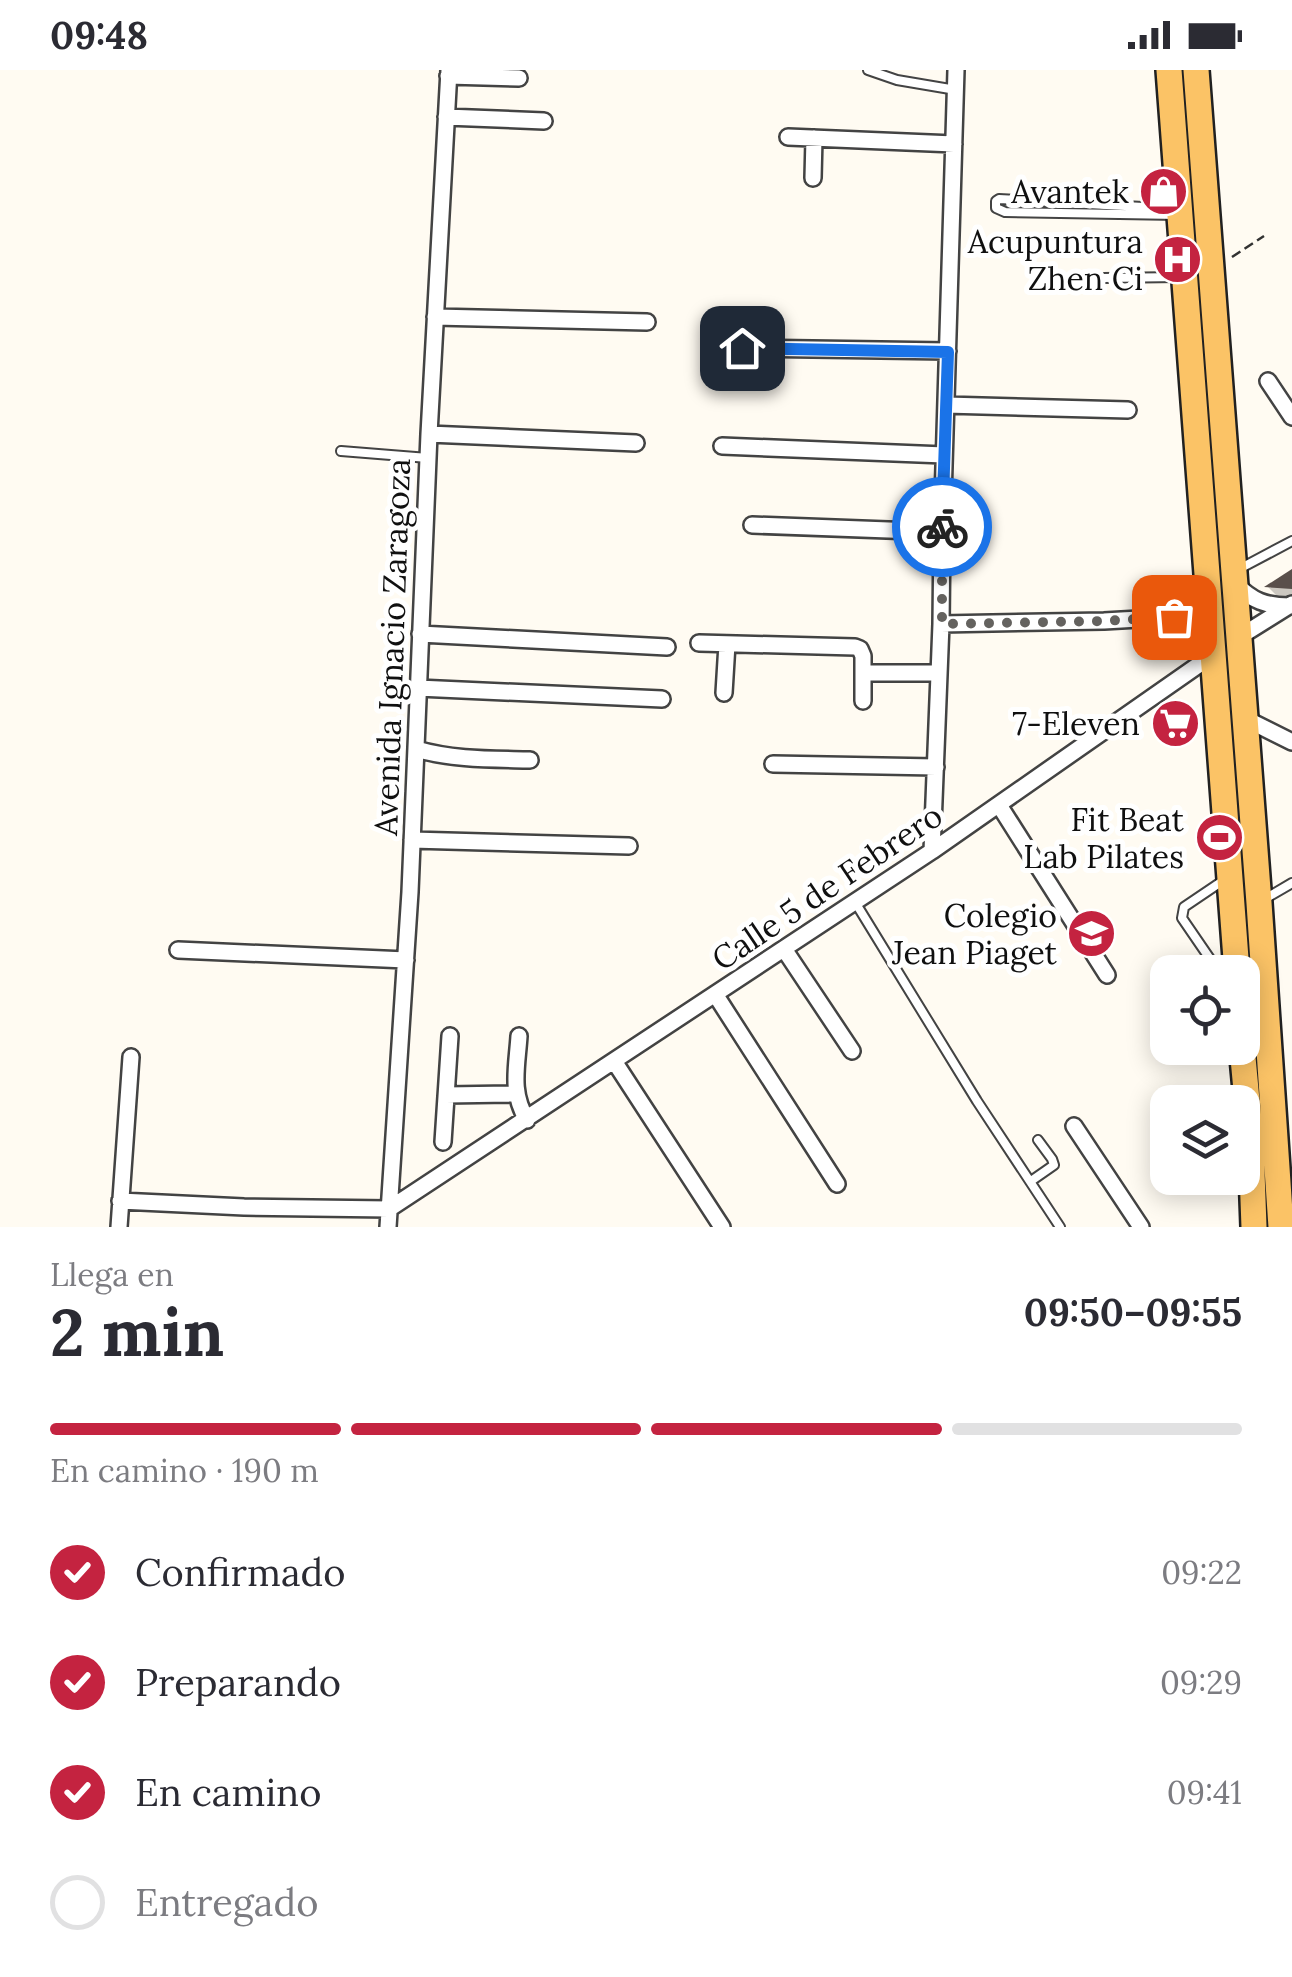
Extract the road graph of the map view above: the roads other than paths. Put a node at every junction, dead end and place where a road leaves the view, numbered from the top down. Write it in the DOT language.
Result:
graph roads {
  1 [pos="868,70"];
  2 [pos="956,70"];
  3 [pos="1169,70"];
  4 [pos="1200,72"];
  5 [pos="448,73"];
  6 [pos="519,78"];
  7 [pos="956,90"];
  8 [pos="446,117"];
  9 [pos="544,120"];
  10 [pos="788,137"];
  11 [pos="814,138"];
  12 [pos="954,144"];
  13 [pos="812,178"];
  14 [pos="1180,210"];
  15 [pos="1185,277"];
  16 [pos="1103,278"];
  17 [pos="435,317"];
  18 [pos="647,322"];
  19 [pos="742,348"];
  20 [pos="948,352"];
  21 [pos="1268,381"];
  22 [pos="946,406"];
  23 [pos="1128,410"];
  24 [pos="1292,417"];
  25 [pos="429,434"];
  26 [pos="636,443"];
  27 [pos="722,446"];
  28 [pos="341,451"];
  29 [pos="944,455"];
  30 [pos="428,458"];
  31 [pos="752,525"];
  32 [pos="942,532"];
  33 [pos="1292,541"];
  34 [pos="1233,577"];
  35 [pos="1291,605"];
  36 [pos="1209,615"];
  37 [pos="942,624"];
  38 [pos="420,634"];
  39 [pos="1238,638"];
  40 [pos="699,643"];
  41 [pos="727,644"];
  42 [pos="668,647"];
  43 [pos="1212,655"];
  44 [pos="863,673"];
  45 [pos="938,673"];
  46 [pos="418,688"];
  47 [pos="724,692"];
  48 [pos="662,699"];
  49 [pos="862,700"];
  50 [pos="1216,703"];
  51 [pos="1244,718"];
  52 [pos="1292,742"];
  53 [pos="416,749"];
  54 [pos="530,760"];
  55 [pos="773,764"];
  56 [pos="936,767"];
  57 [pos="999,806"];
  58 [pos="412,840"];
  59 [pos="629,846"];
  60 [pos="932,851"];
  61 [pos="1229,876"];
  62 [pos="1292,883"];
  63 [pos="855,902"];
  64 [pos="1259,902"];
  65 [pos="784,949"];
  66 [pos="178,950"];
  67 [pos="1207,955"];
  68 [pos="1236,955"];
  69 [pos="406,960"];
  70 [pos="1107,975"];
  71 [pos="715,994"];
  72 [pos="450,1036"];
  73 [pos="519,1036"];
  74 [pos="852,1051"];
  75 [pos="132,1057"];
  76 [pos="614,1062"];
  77 [pos="1244,1065"];
  78 [pos="516,1094"];
  79 [pos="446,1095"];
  80 [pos="528,1120"];
  81 [pos="1074,1126"];
  82 [pos="1038,1140"];
  83 [pos="442,1142"];
  84 [pos="1031,1181"];
  85 [pos="837,1184"];
  86 [pos="120,1201"];
  87 [pos="389,1209"];
  88 [pos="119,1227"];
  89 [pos="388,1227"];
  90 [pos="722,1227"];
  91 [pos="1060,1227"];
  92 [pos="1141,1227"];
  93 [pos="1254,1227"];
  94 [pos="1281,1227"];
  1 -- 7 [label="lane"];
  2 -- 7 [label="street"];
  3 -- 14 [label="main road"];
  4 -- 34 [label="main road"];
  5 -- 6 [label="street"];
  5 -- 8 [label="street, Avenida Ignacio Zaragoza"];
  7 -- 12 [label="street"];
  8 -- 9 [label="street"];
  8 -- 17 [label="street, Avenida Ignacio Zaragoza"];
  10 -- 11 [label="street"];
  11 -- 12 [label="street"];
  11 -- 13 [label="street"];
  12 -- 20 [label="street"];
  14 -- 14 [label="lane"];
  14 -- 15 [label="main road"];
  15 -- 16 [label="lane"];
  15 -- 36 [label="main road"];
  17 -- 18 [label="street"];
  17 -- 25 [label="street, Avenida Ignacio Zaragoza"];
  19 -- 20 [label="street"];
  20 -- 22 [label="street"];
  21 -- 24 [label="street"];
  22 -- 23 [label="street"];
  22 -- 29 [label="street"];
  25 -- 26 [label="street"];
  25 -- 30 [label="street, Avenida Ignacio Zaragoza"];
  27 -- 29 [label="street"];
  28 -- 30 [label="lane"];
  29 -- 32 [label="street"];
  30 -- 38 [label="street, Avenida Ignacio Zaragoza"];
  31 -- 32 [label="street"];
  32 -- 37 [label="street"];
  33 -- 34 [label="lane"];
  34 -- 35 [label="street"];
  34 -- 39 [label="main road"];
  35 -- 39 [label="street, Calle 5 de Febrero"];
  36 -- 37 [label="street"];
  36 -- 43 [label="main road"];
  37 -- 45 [label="street"];
  38 -- 42 [label="street"];
  38 -- 46 [label="street, Avenida Ignacio Zaragoza"];
  39 -- 43 [label="street, Calle 5 de Febrero"];
  39 -- 51 [label="main road"];
  40 -- 41 [label="street"];
  41 -- 44 [label="street"];
  41 -- 47 [label="street"];
  43 -- 50 [label="main road"];
  43 -- 57 [label="street, Calle 5 de Febrero"];
  44 -- 45 [label="street"];
  44 -- 49 [label="street"];
  45 -- 56 [label="street"];
  46 -- 48 [label="street"];
  46 -- 53 [label="street, Avenida Ignacio Zaragoza"];
  50 -- 51 [label="street"];
  50 -- 61 [label="main road"];
  51 -- 52 [label="street"];
  51 -- 64 [label="main road"];
  53 -- 54 [label="street"];
  53 -- 58 [label="street, Avenida Ignacio Zaragoza"];
  55 -- 56 [label="street"];
  56 -- 60 [label="street"];
  57 -- 60 [label="street, Calle 5 de Febrero"];
  57 -- 70 [label="street"];
  58 -- 59 [label="street"];
  58 -- 69 [label="street, Avenida Ignacio Zaragoza"];
  60 -- 63 [label="street, Calle 5 de Febrero"];
  61 -- 67 [label="lane"];
  61 -- 68 [label="main road"];
  62 -- 64 [label="lane"];
  63 -- 65 [label="street, Calle 5 de Febrero"];
  63 -- 84 [label="lane"];
  64 -- 94 [label="main road"];
  65 -- 71 [label="street, Calle 5 de Febrero"];
  65 -- 74 [label="street"];
  66 -- 69 [label="street"];
  69 -- 87 [label="street, Avenida Ignacio Zaragoza"];
  71 -- 76 [label="street, Calle 5 de Febrero"];
  71 -- 85 [label="street"];
  72 -- 79 [label="street"];
  73 -- 78 [label="street"];
  75 -- 86 [label="street"];
  76 -- 80 [label="street, Calle 5 de Febrero"];
  76 -- 90 [label="street"];
  77 -- 93 [label="main road"];
  78 -- 79 [label="street"];
  78 -- 80 [label="street"];
  79 -- 83 [label="street"];
  80 -- 87 [label="street, Calle 5 de Febrero"];
  81 -- 92 [label="street"];
  82 -- 84 [label="lane"];
  84 -- 91 [label="lane"];
  86 -- 87 [label="street"];
  86 -- 88 [label="street"];
  87 -- 89 [label="street, Avenida Ignacio Zaragoza"];
}
